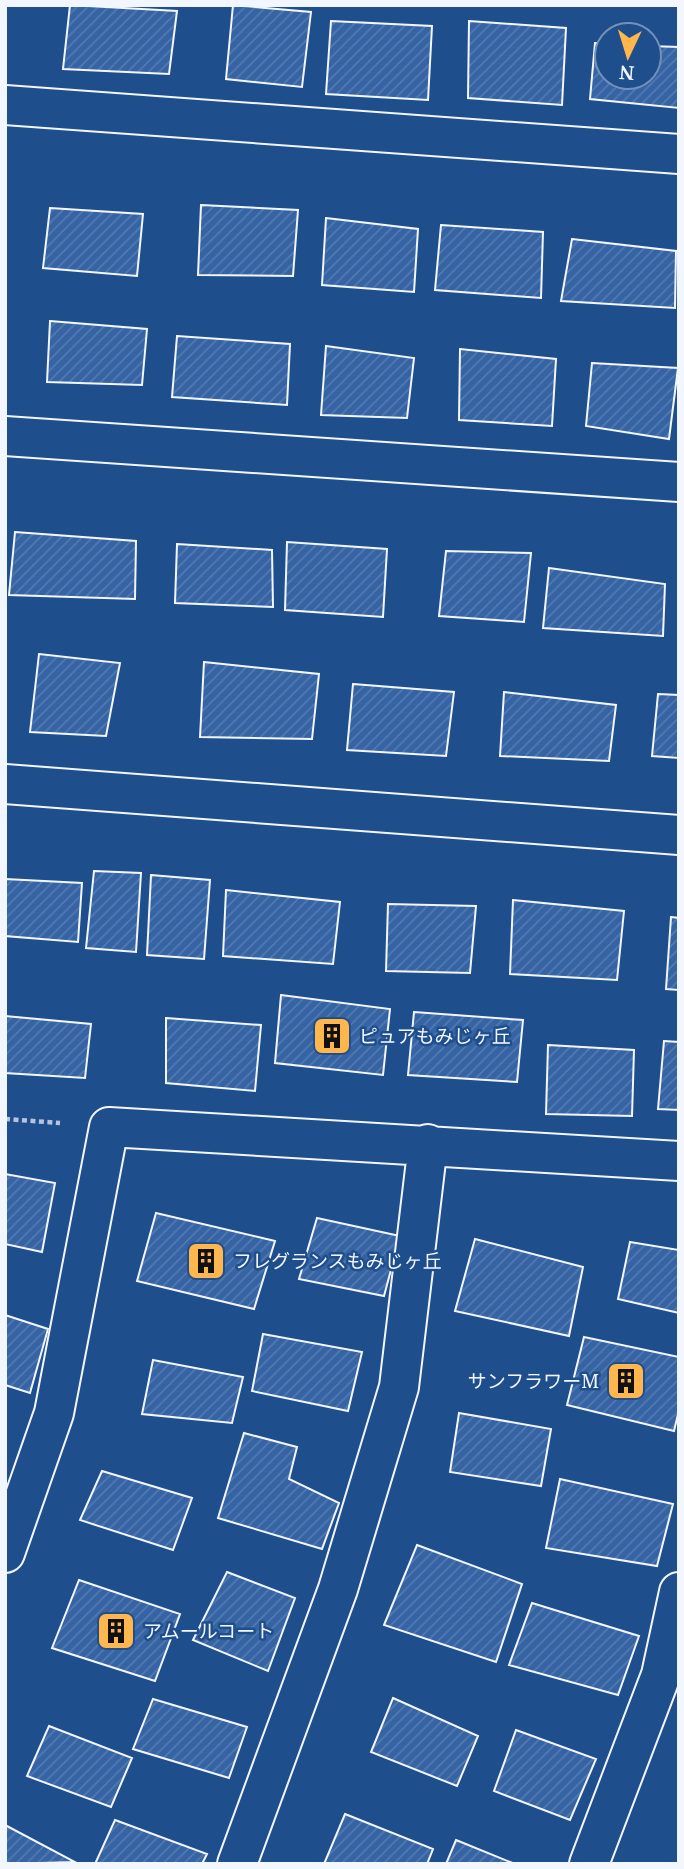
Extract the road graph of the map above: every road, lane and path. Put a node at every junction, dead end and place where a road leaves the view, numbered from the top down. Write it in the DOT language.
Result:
graph roads {
  1 [pos="5,105"];
  2 [pos="679,154"];
  3 [pos="5,436"];
  4 [pos="679,482"];
  5 [pos="5,784"];
  6 [pos="679,835"];
  7 [pos="428,1144"];
  8 [pos="679,1161"];
  9 [pos="5,1553"];
  10 [pos="679,1592"];
  11 [pos="670,1677"];
  12 [pos="237,1864"];
  13 [pos="589,1864"];
  1 -- 2 [label="street"];
  3 -- 4 [label="street"];
  5 -- 6 [label="street"];
  7 -- 8 [label="street"];
  7 -- 9 [label="street"];
  7 -- 12 [label="street"];
  10 -- 11 [label="street"];
  11 -- 13 [label="street"];
}
